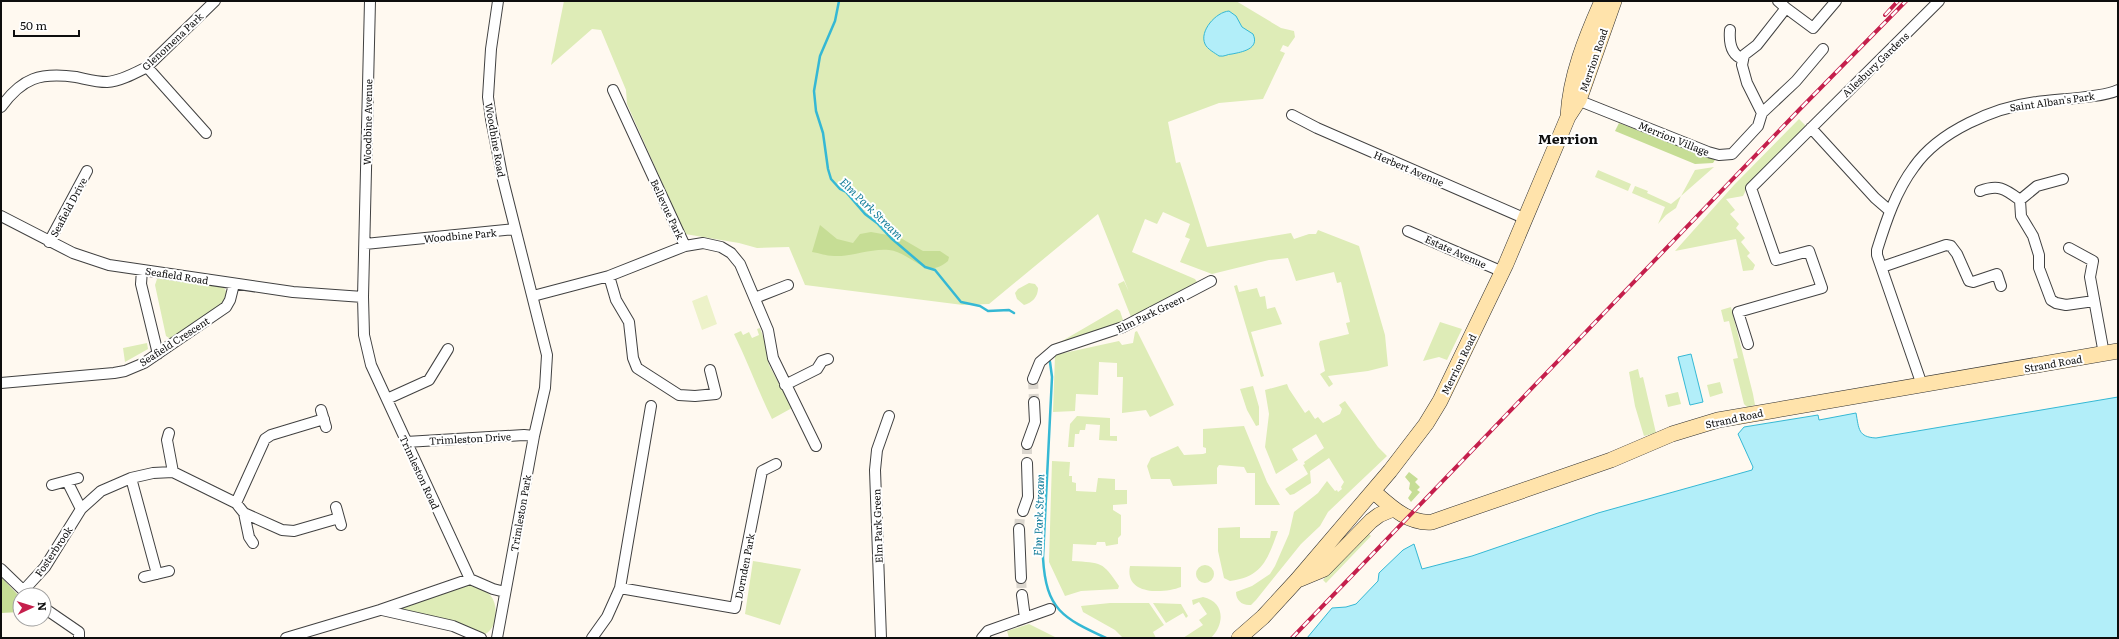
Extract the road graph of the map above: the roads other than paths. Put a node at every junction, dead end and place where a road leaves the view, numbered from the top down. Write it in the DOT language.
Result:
graph roads {
  1 [pos="215,1"];
  2 [pos="370,1"];
  3 [pos="498,1"];
  4 [pos="1602,1"];
  5 [pos="1614,1"];
  6 [pos="1778,1"];
  7 [pos="1836,1"];
  8 [pos="1939,1"];
  9 [pos="1786,8"];
  10 [pos="1730,30"];
  11 [pos="1823,49"];
  12 [pos="1743,59"];
  13 [pos="147,67"];
  14 [pos="613,90"];
  15 [pos="2117,94"];
  16 [pos="1574,99"];
  17 [pos="1,107"];
  18 [pos="1762,113"];
  19 [pos="1292,115"];
  20 [pos="1811,128"];
  21 [pos="206,133"];
  22 [pos="87,171"];
  23 [pos="2063,179"];
  24 [pos="1980,191"];
  25 [pos="2020,200"];
  26 [pos="1890,210"];
  27 [pos="1,216"];
  28 [pos="1526,219"];
  29 [pos="515,229"];
  30 [pos="1408,231"];
  31 [pos="49,242"];
  32 [pos="365,244"];
  33 [pos="686,246"];
  34 [pos="2069,248"];
  35 [pos="1882,267"];
  36 [pos="142,270"];
  37 [pos="1503,272"];
  38 [pos="609,276"];
  39 [pos="1211,281"];
  40 [pos="234,284"];
  41 [pos="788,285"];
  42 [pos="2001,286"];
  43 [pos="533,296"];
  44 [pos="363,297"];
  45 [pos="755,298"];
  46 [pos="2094,301"];
  47 [pos="1748,344"];
  48 [pos="448,349"];
  49 [pos="2111,353"];
  50 [pos="158,354"];
  51 [pos="828,358"];
  52 [pos="710,370"];
  53 [pos="1033,379"];
  54 [pos="1,383"];
  55 [pos="785,385"];
  56 [pos="1922,385"];
  57 [pos="387,399"];
  58 [pos="1034,402"];
  59 [pos="651,406"];
  60 [pos="889,416"];
  61 [pos="324,419"];
  62 [pos="169,434"];
  63 [pos="534,436"];
  64 [pos="406,442"];
  65 [pos="1026,444"];
  66 [pos="816,446"];
  67 [pos="1027,463"];
  68 [pos="776,464"];
  69 [pos="174,472"];
  70 [pos="78,478"];
  71 [pos="131,478"];
  72 [pos="67,481"];
  73 [pos="52,485"];
  74 [pos="1373,491"];
  75 [pos="236,503"];
  76 [pos="336,507"];
  77 [pos="81,509"];
  78 [pos="1393,509"];
  79 [pos="1023,511"];
  80 [pos="244,513"];
  81 [pos="1019,529"];
  82 [pos="253,543"];
  83 [pos="1,569"];
  84 [pos="169,571"];
  85 [pos="157,574"];
  86 [pos="144,577"];
  87 [pos="1021,578"];
  88 [pos="470,579"];
  89 [pos="1297,580"];
  90 [pos="20,587"];
  91 [pos="30,587"];
  92 [pos="620,588"];
  93 [pos="505,592"];
  94 [pos="1022,595"];
  95 [pos="1050,609"];
  96 [pos="380,610"];
  97 [pos="52,614"];
  98 [pos="1025,618"];
  99 [pos="79,635"];
  100 [pos="286,638"];
  101 [pos="481,638"];
  102 [pos="497,638"];
  103 [pos="592,638"];
  104 [pos="881,638"];
  105 [pos="982,638"];
  106 [pos="1239,638"];
  1 -- 13 [label="street, Glenomena Park"];
  2 -- 32 [label="street, Woodbine Avenue"];
  3 -- 29 [label="street, Woodbine Road"];
  4 -- 16 [label="main road, Merrion Road"];
  5 -- 16 [label="main road, Merrion Road"];
  6 -- 9 [label="street"];
  7 -- 9 [label="street"];
  8 -- 20 [label="street, Ailesbury Gardens"];
  9 -- 12 [label="street"];
  10 -- 12 [label="street"];
  11 -- 18 [label="street, Merrion Village"];
  12 -- 18 [label="street"];
  13 -- 17 [label="street, Glenomena Park"];
  13 -- 21 [label="street"];
  14 -- 33 [label="street, Bellevue Park"];
  15 -- 26 [label="street, Saint Alban's Park"];
  16 -- 18 [label="street, Merrion Village"];
  16 -- 28 [label="main road, Merrion Road"];
  19 -- 28 [label="street, Herbert Avenue"];
  20 -- 26 [label="street"];
  20 -- 47 [label="street, Ailesbury Gardens"];
  22 -- 31 [label="street, Seafield Drive"];
  23 -- 25 [label="street"];
  24 -- 25 [label="street"];
  25 -- 46 [label="street"];
  26 -- 35 [label="street, Saint Alban's Park"];
  27 -- 31 [label="street, Seafield Road"];
  28 -- 37 [label="main road, Merrion Road"];
  29 -- 32 [label="street, Woodbine Park"];
  29 -- 43 [label="street"];
  30 -- 37 [label="street, Estate Avenue"];
  31 -- 36 [label="street, Seafield Road"];
  32 -- 44 [label="street"];
  33 -- 38 [label="street, Bellevue Park"];
  33 -- 45 [label="street"];
  34 -- 46 [label="street"];
  35 -- 42 [label="street"];
  35 -- 56 [label="street, Saint Alban's Park"];
  36 -- 40 [label="street, Seafield Road"];
  36 -- 50 [label="street"];
  37 -- 74 [label="main road, Merrion Road"];
  38 -- 43 [label="street, Bellevue Park"];
  38 -- 52 [label="street"];
  39 -- 53 [label="street, Elm Park Green"];
  40 -- 44 [label="street, Seafield Road"];
  40 -- 50 [label="street, Seafield Crescent"];
  41 -- 45 [label="street"];
  43 -- 63 [label="street, Trimleston Park"];
  44 -- 57 [label="street, Trimleston Road"];
  45 -- 55 [label="street"];
  46 -- 49 [label="street"];
  48 -- 57 [label="street"];
  49 -- 56 [label="main road, Strand Road"];
  50 -- 54 [label="street, Seafield Crescent"];
  51 -- 55 [label="street"];
  55 -- 66 [label="street"];
  56 -- 78 [label="main road, Strand Road"];
  57 -- 64 [label="street, Trimleston Road"];
  58 -- 65 [label="street"];
  59 -- 92 [label="street"];
  60 -- 104 [label="street, Elm Park Green"];
  61 -- 75 [label="street"];
  62 -- 69 [label="street"];
  63 -- 64 [label="street, Trimleston Drive"];
  63 -- 93 [label="street, Trimleston Park"];
  64 -- 88 [label="street, Trimleston Road"];
  67 -- 79 [label="street"];
  68 -- 92 [label="street, Dornden Park"];
  69 -- 71 [label="street, Fosterbrook"];
  69 -- 75 [label="street, Fosterbrook"];
  70 -- 72 [label="street"];
  71 -- 77 [label="street, Fosterbrook"];
  71 -- 85 [label="street"];
  72 -- 73 [label="street"];
  72 -- 77 [label="street"];
  74 -- 78 [label="main road, Strand Road"];
  74 -- 89 [label="main road, Merrion Road"];
  75 -- 80 [label="street, Fosterbrook"];
  76 -- 80 [label="street, Fosterbrook"];
  77 -- 91 [label="street, Fosterbrook"];
  78 -- 89 [label="main road, Merrion Road"];
  80 -- 82 [label="street, Fosterbrook"];
  81 -- 87 [label="street"];
  83 -- 90 [label="street, Fosterbrook"];
  84 -- 85 [label="street"];
  85 -- 86 [label="street"];
  88 -- 93 [label="street"];
  88 -- 96 [label="street"];
  89 -- 106 [label="main road, Merrion Road"];
  92 -- 103 [label="street"];
  93 -- 102 [label="street, Trimleston Park"];
  94 -- 98 [label="street"];
  95 -- 98 [label="street"];
  96 -- 100 [label="street"];
  96 -- 101 [label="street"];
  97 -- 99 [label="street"];
  98 -- 105 [label="street"];
}
